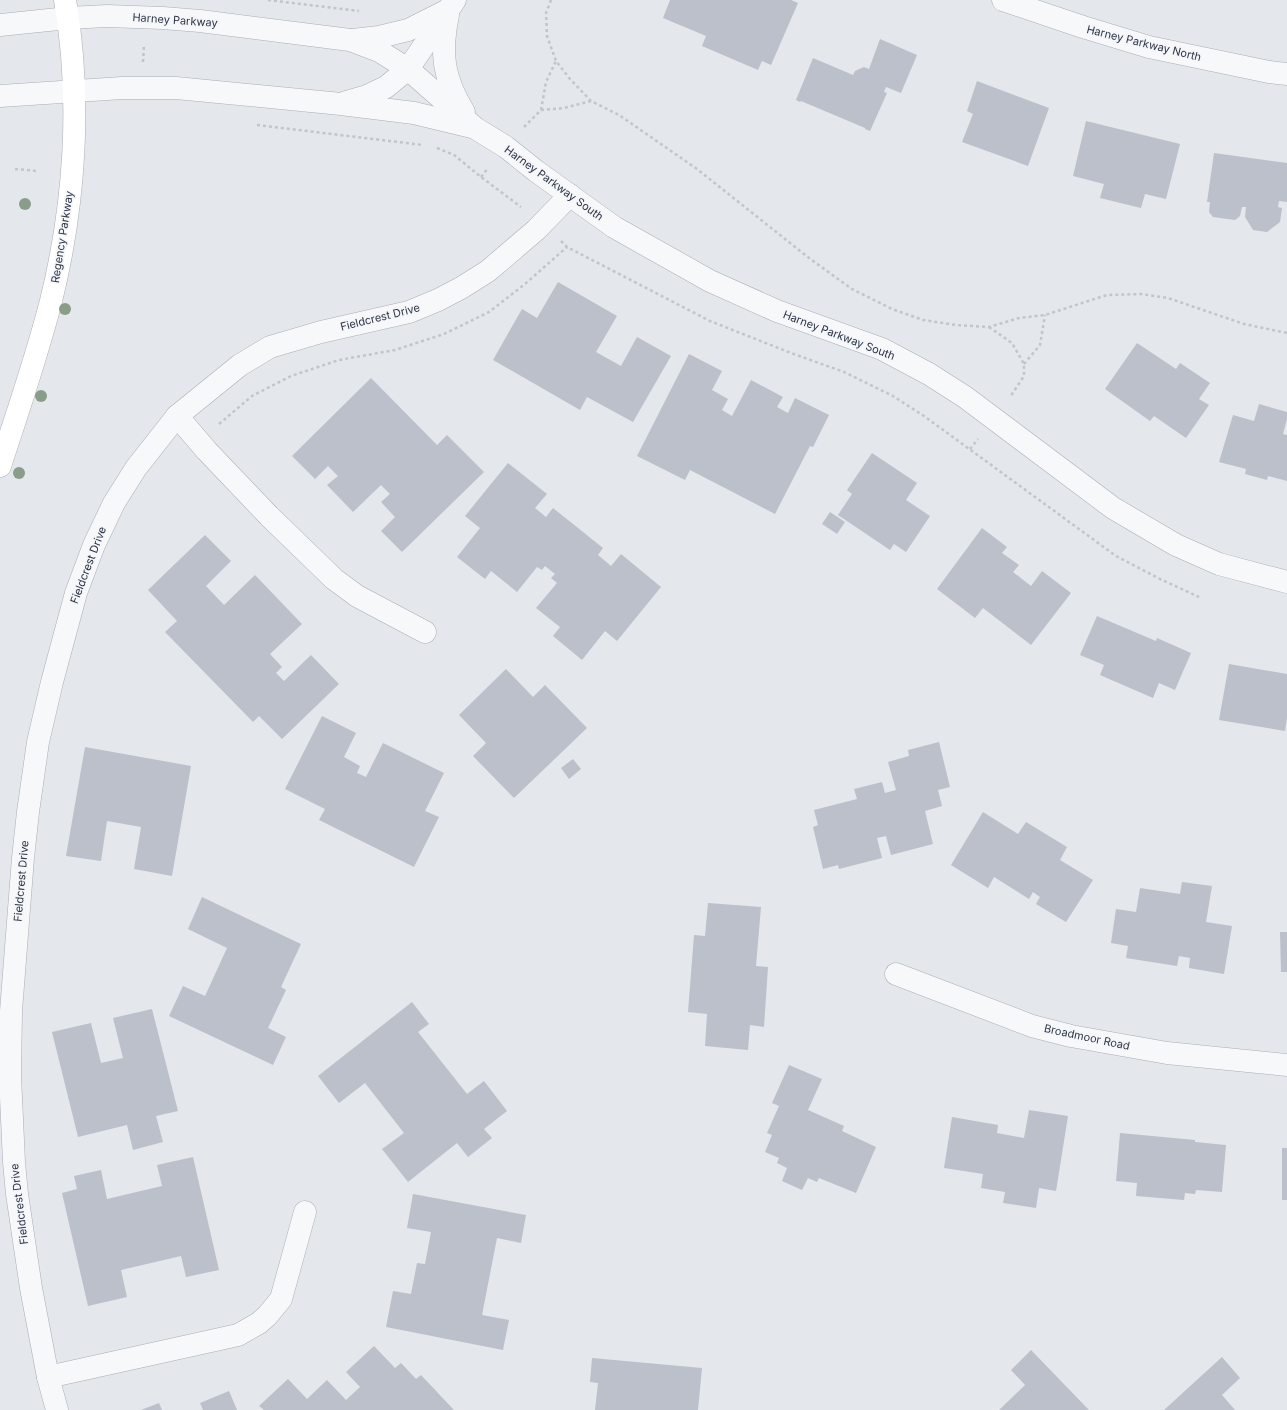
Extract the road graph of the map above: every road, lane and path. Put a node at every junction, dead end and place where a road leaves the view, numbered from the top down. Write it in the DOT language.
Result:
graph roads {
  1 [pos="268,0"];
  2 [pos="551,0"];
  3 [pos="1003,0"];
  4 [pos="452,5"];
  5 [pos="67,9"];
  6 [pos="364,11"];
  7 [pos="0,25"];
  8 [pos="145,38"];
  9 [pos="350,40"];
  10 [pos="556,61"];
  11 [pos="142,68"];
  12 [pos="408,69"];
  13 [pos="1287,74"];
  14 [pos="74,91"];
  15 [pos="0,96"];
  16 [pos="591,101"];
  17 [pos="340,104"];
  18 [pos="250,124"];
  19 [pos="475,128"];
  20 [pos="424,145"];
  21 [pos="432,146"];
  22 [pos="15,169"];
  23 [pos="37,171"];
  24 [pos="570,195"];
  25 [pos="543,223"];
  26 [pos="567,247"];
  27 [pos="1045,315"];
  28 [pos="989,327"];
  29 [pos="1287,333"];
  30 [pos="177,416"];
  31 [pos="0,466"];
  32 [pos="1287,582"];
  33 [pos="1198,597"];
  34 [pos="425,632"];
  35 [pos="896,974"];
  36 [pos="1287,1065"];
  37 [pos="305,1212"];
  38 [pos="48,1377"];
  39 [pos="57,1410"];
  1 -- 6 [label="path"];
  2 -- 10 [label="path"];
  3 -- 13 [label="street, Harney Parkway North"];
  4 -- 9 [label="street, Harney Parkway"];
  4 -- 12 [label="street"];
  4 -- 19 [label="street"];
  5 -- 7 [label="street, Harney Parkway"];
  5 -- 9 [label="street, Harney Parkway"];
  5 -- 14 [label="main road, Regency Parkway"];
  8 -- 11 [label="path"];
  9 -- 12 [label="street, Harney Parkway"];
  10 -- 16 [label="path"];
  10 -- 16 [label="path"];
  12 -- 17 [label="street"];
  12 -- 19 [label="street, Harney Parkway"];
  14 -- 15 [label="street"];
  14 -- 17 [label="street"];
  14 -- 31 [label="main road, Regency Parkway"];
  16 -- 28 [label="path"];
  17 -- 19 [label="street"];
  18 -- 20 [label="path"];
  19 -- 24 [label="street, Harney Parkway South"];
  21 -- 25 [label="path"];
  22 -- 23 [label="path"];
  24 -- 25 [label="street, Fieldcrest Drive"];
  24 -- 32 [label="street, Harney Parkway South"];
  25 -- 30 [label="street, Fieldcrest Drive"];
  26 -- 33 [label="path"];
  27 -- 28 [label="path"];
  27 -- 28 [label="path"];
  27 -- 29 [label="path"];
  30 -- 34 [label="street"];
  30 -- 38 [label="street, Fieldcrest Drive"];
  35 -- 36 [label="street, Broadmoor Road"];
  37 -- 38 [label="street"];
  38 -- 39 [label="street, Fieldcrest Drive"];
}
